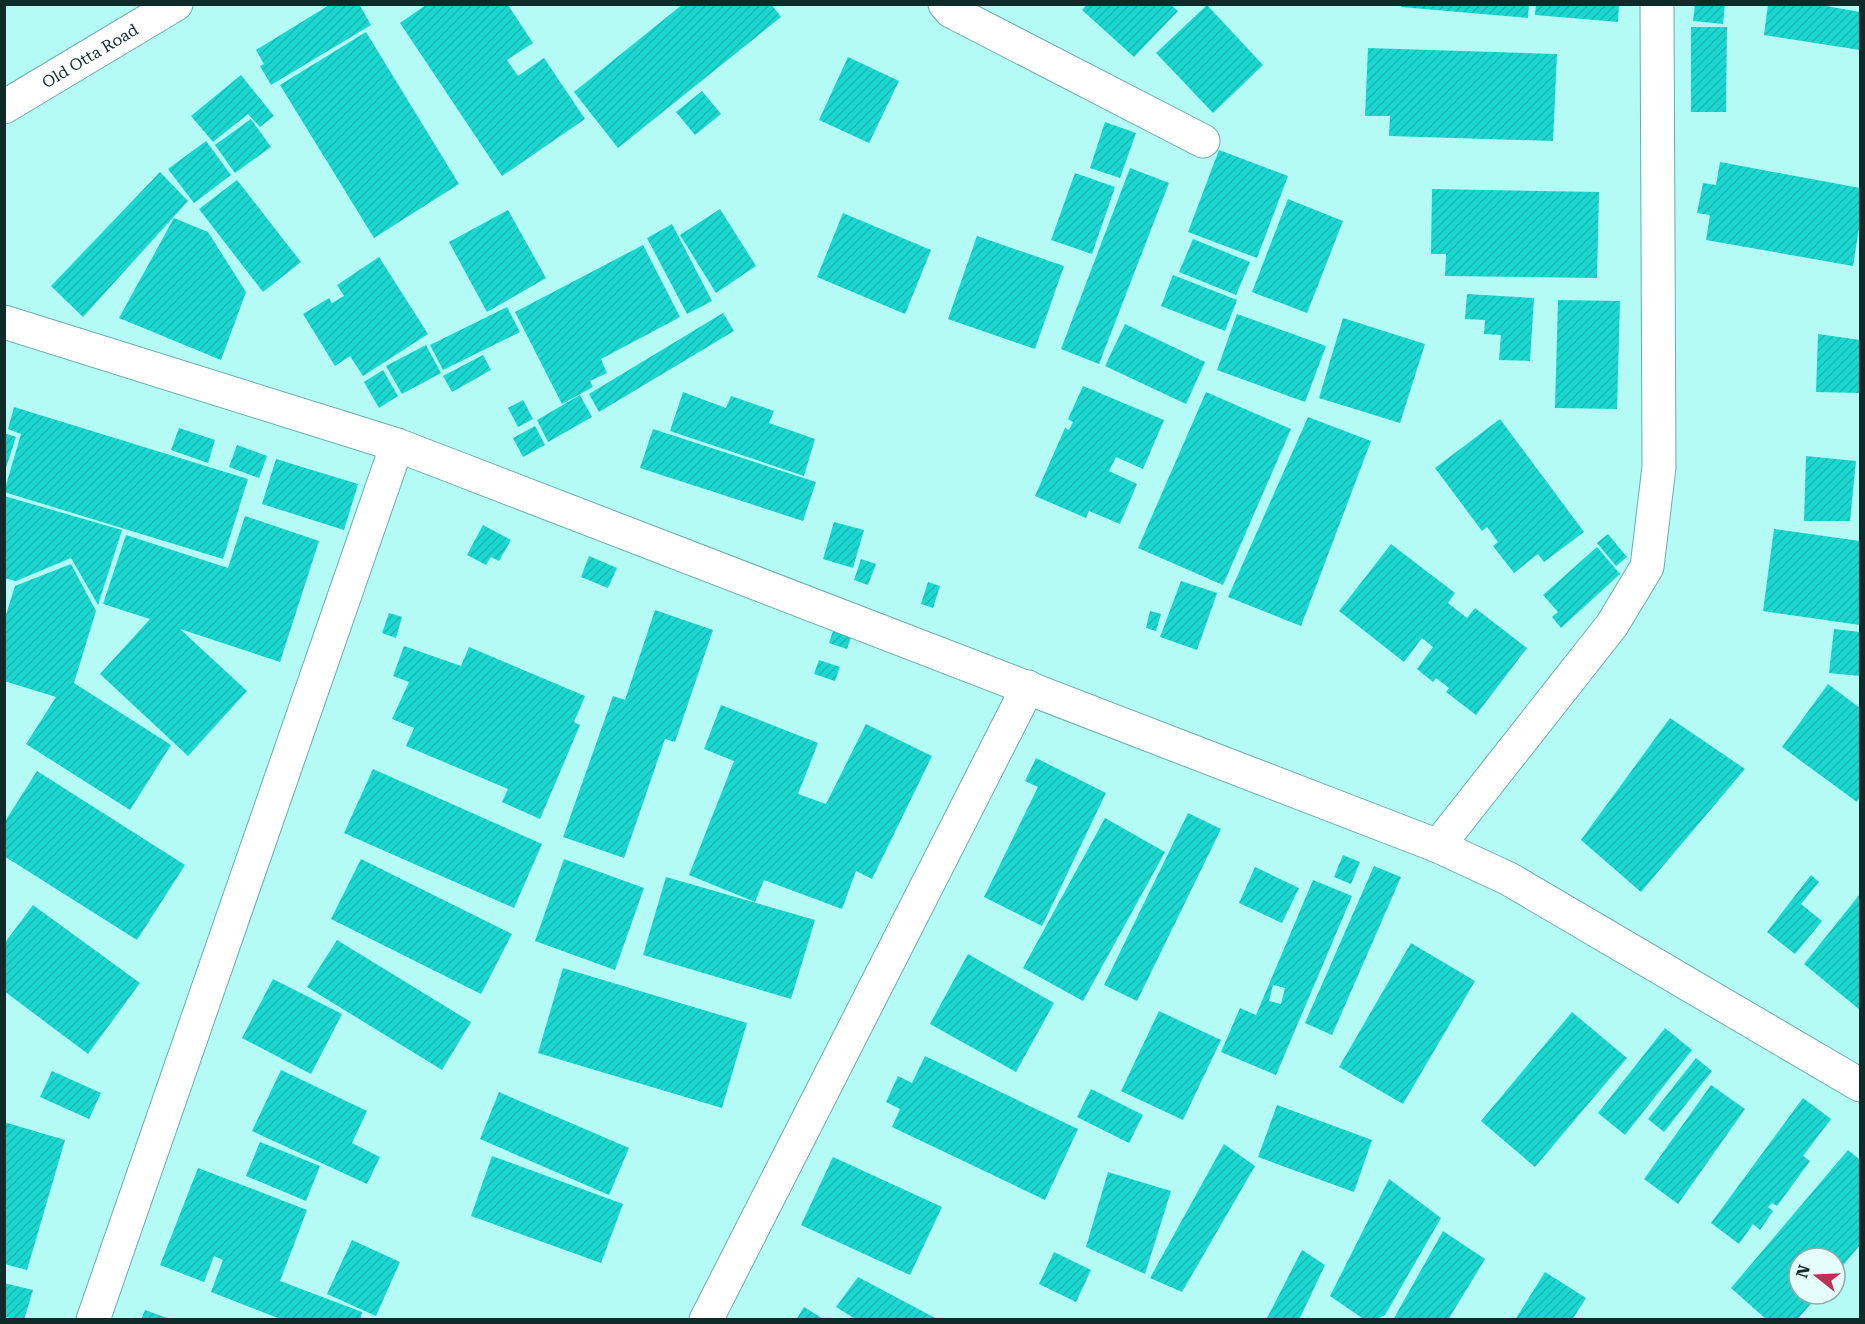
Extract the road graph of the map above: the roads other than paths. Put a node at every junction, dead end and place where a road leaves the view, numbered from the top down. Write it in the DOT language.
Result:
graph roads {
  1 [pos="176,4"];
  2 [pos="945,4"];
  3 [pos="1657,4"];
  4 [pos="4,107"];
  5 [pos="1203,141"];
  6 [pos="4,321"];
  7 [pos="397,445"];
  8 [pos="1028,687"];
  9 [pos="1438,846"];
  10 [pos="1860,1085"];
  11 [pos="93,1320"];
  12 [pos="706,1320"];
  1 -- 4 [label="street, Old Otta Road"];
  2 -- 5 [label="street"];
  3 -- 9 [label="street"];
  6 -- 7 [label="street"];
  7 -- 8 [label="street"];
  7 -- 11 [label="street"];
  8 -- 9 [label="street"];
  8 -- 12 [label="street"];
  9 -- 10 [label="street"];
}
